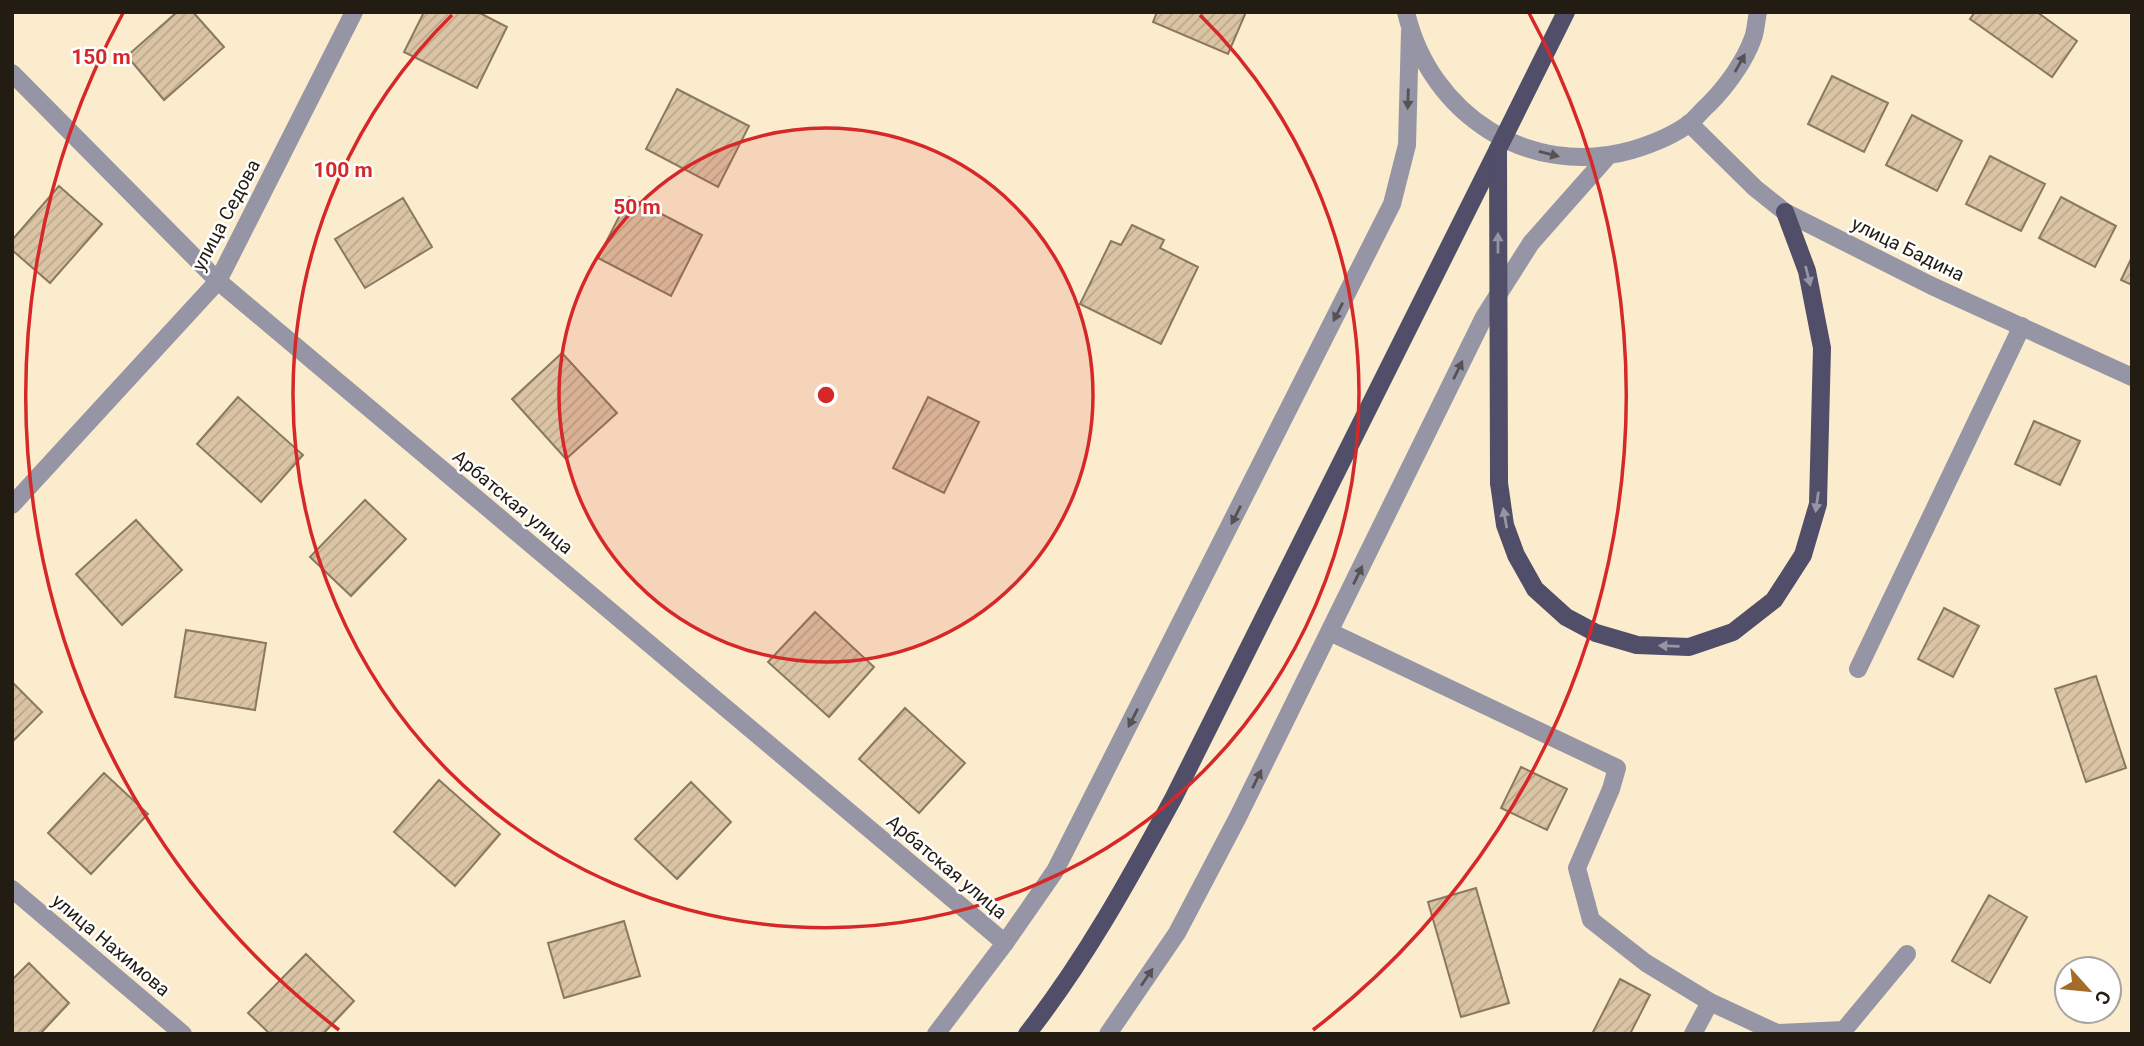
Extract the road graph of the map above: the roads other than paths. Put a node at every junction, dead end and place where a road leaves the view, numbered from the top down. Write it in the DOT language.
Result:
graph roads {
  1 [pos="354,12"];
  2 [pos="1406,12"];
  3 [pos="1566,12"];
  4 [pos="1758,12"];
  5 [pos="1410,31"];
  6 [pos="12,73"];
  7 [pos="1689,123"];
  8 [pos="1498,149"];
  9 [pos="1608,156"];
  10 [pos="1785,212"];
  11 [pos="218,281"];
  12 [pos="2022,326"];
  13 [pos="2132,377"];
  14 [pos="12,505"];
  15 [pos="1329,632"];
  16 [pos="1858,669"];
  17 [pos="12,889"];
  18 [pos="1005,943"];
  19 [pos="1907,954"];
  20 [pos="1710,1002"];
  21 [pos="183,1034"];
  22 [pos="936,1034"];
  23 [pos="1027,1034"];
  24 [pos="1108,1034"];
  25 [pos="1693,1034"];
  1 -- 11 [label="street, улица Седова"];
  2 -- 5 [label="street"];
  3 -- 8 [label="main road, bridge"];
  7 -- 4 [label="street, one-way"];
  5 -- 9 [label="street, one-way"];
  5 -- 18 [label="street, one-way"];
  6 -- 11 [label="street, Арбатская улица"];
  7 -- 9 [label="street"];
  7 -- 10 [label="street, улица Бадина"];
  10 -- 8 [label="main road, one-way, bridge"];
  8 -- 23 [label="main road"];
  15 -- 9 [label="street, one-way"];
  10 -- 12 [label="street, улица Бадина"];
  11 -- 14 [label="street, улица Седова"];
  11 -- 18 [label="street, Арбатская улица"];
  12 -- 13 [label="street, улица Бадина"];
  12 -- 16 [label="street"];
  15 -- 20 [label="street"];
  24 -- 15 [label="street, one-way"];
  17 -- 21 [label="street, улица Нахимова"];
  18 -- 22 [label="street"];
  19 -- 20 [label="street"];
  20 -- 25 [label="street"];
}
